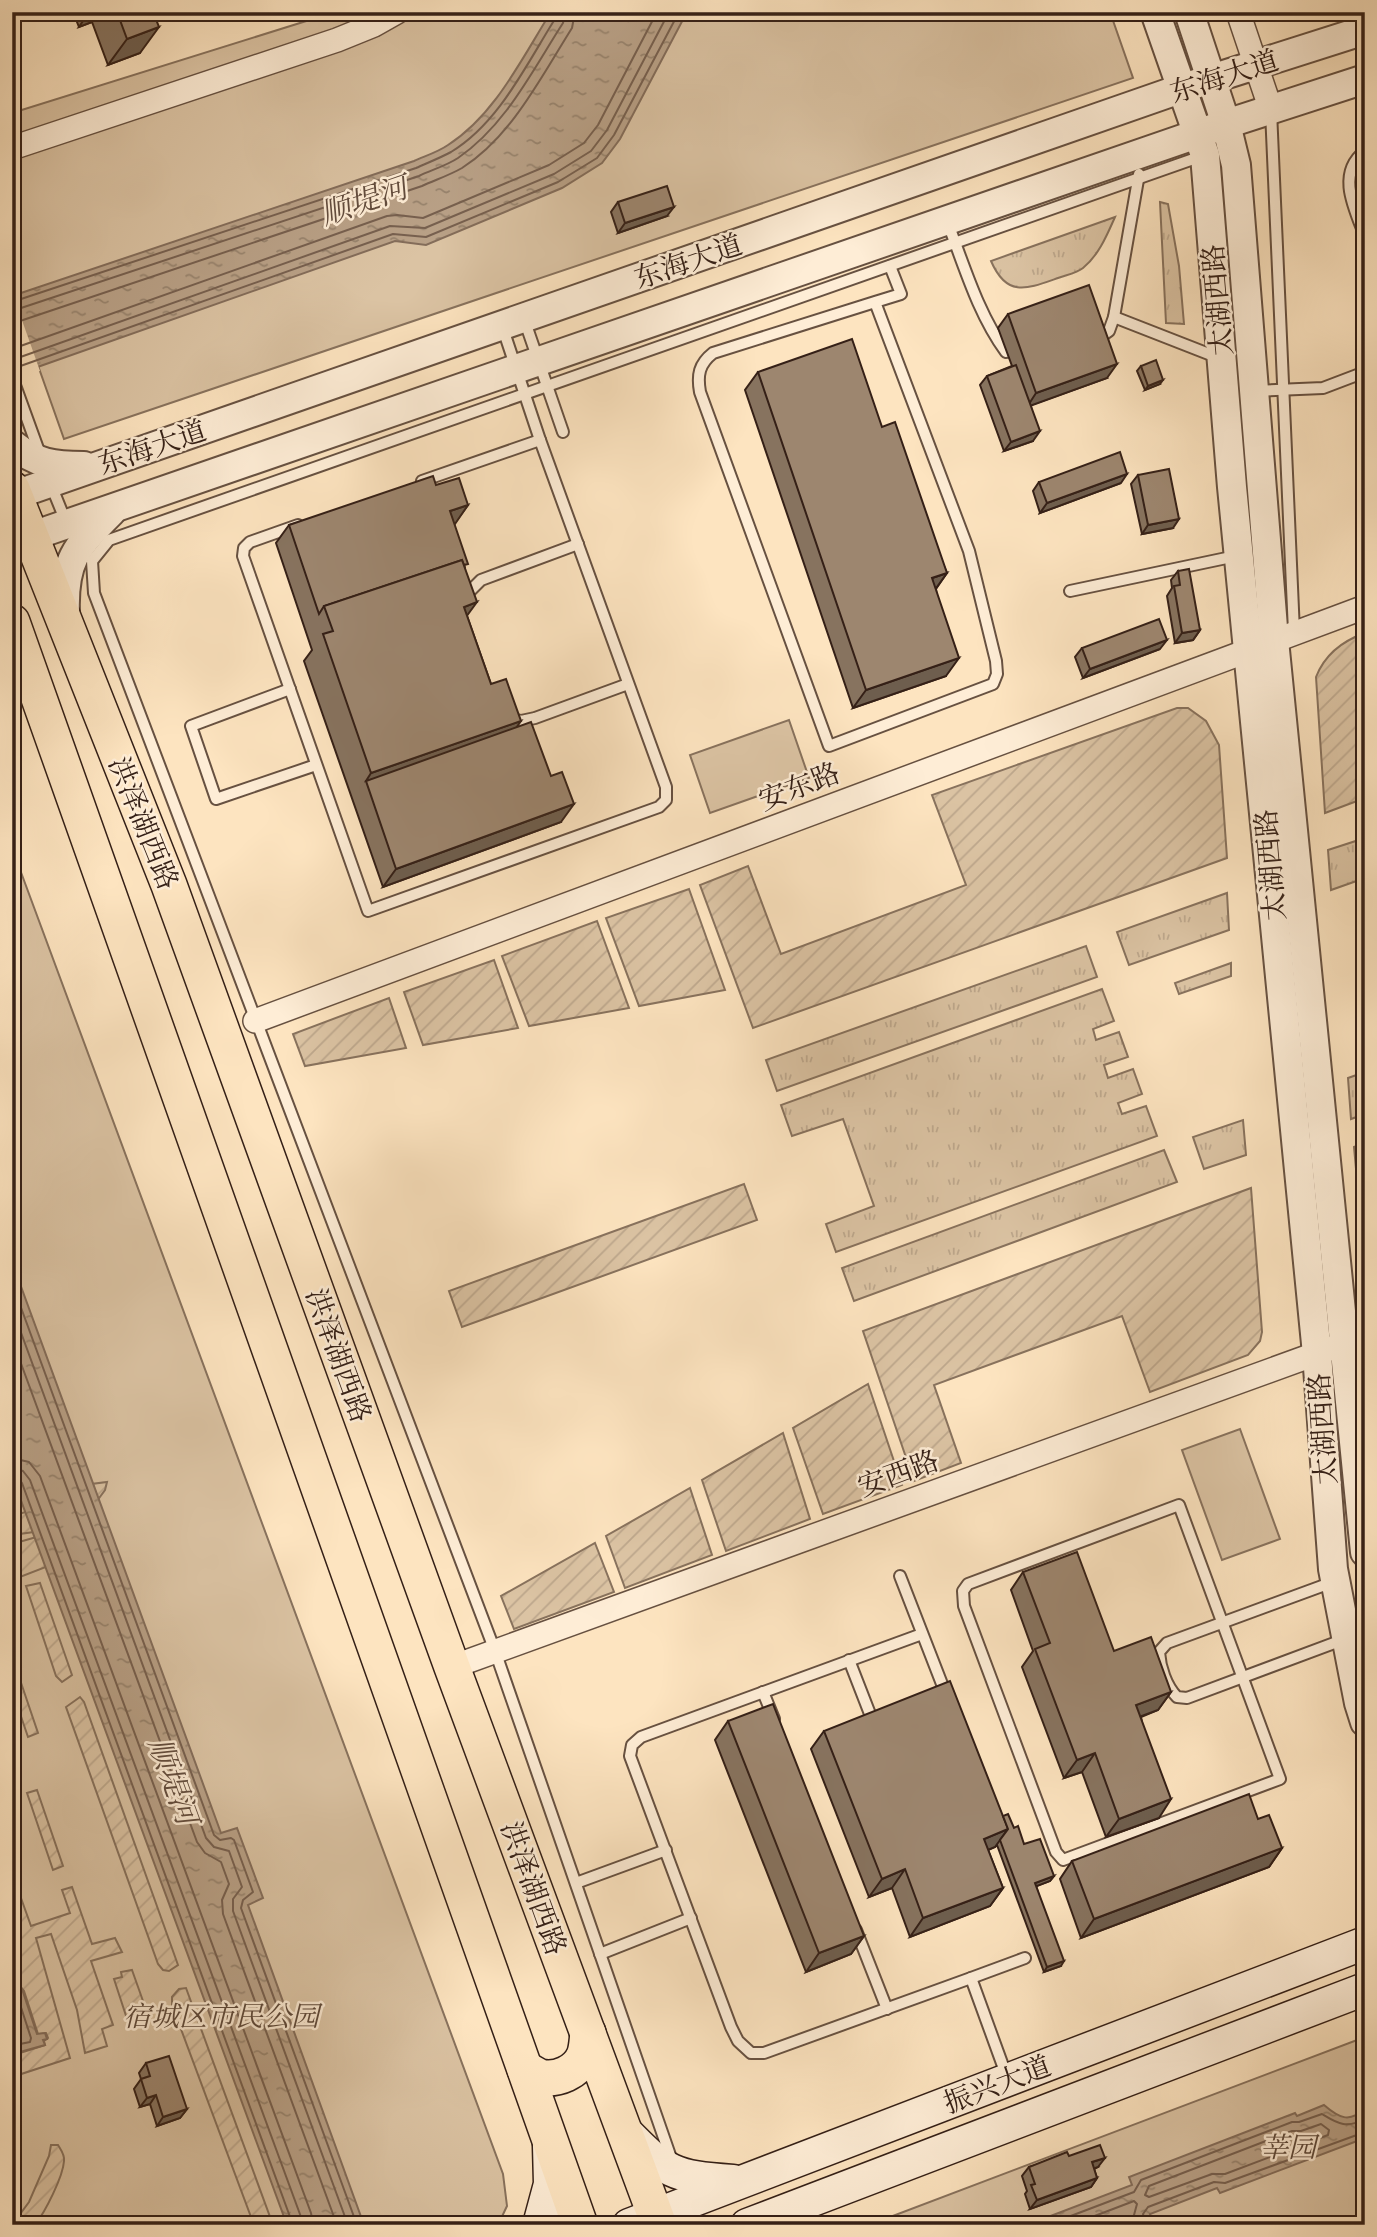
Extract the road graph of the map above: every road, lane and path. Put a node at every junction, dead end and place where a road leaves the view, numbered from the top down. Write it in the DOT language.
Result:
graph roads {
  1 [pos="397,12"];
  2 [pos="1155,12"];
  3 [pos="1189,12"];
  4 [pos="1238,12"];
  5 [pos="1365,30"];
  6 [pos="1256,65"];
  7 [pos="1365,79"];
  8 [pos="1212,80"];
  9 [pos="1183,88"];
  10 [pos="1271,110"];
  11 [pos="1226,124"];
  12 [pos="1201,145"];
  13 [pos="12,148"];
  14 [pos="1365,151"];
  15 [pos="1140,166"];
  16 [pos="951,232"];
  17 [pos="1365,236"];
  18 [pos="890,266"];
  19 [pos="875,302"];
  20 [pos="1114,317"];
  21 [pos="513,322"];
  22 [pos="1099,338"];
  23 [pos="1006,352"];
  24 [pos="1222,359"];
  25 [pos="1365,372"];
  26 [pos="12,377"];
  27 [pos="532,378"];
  28 [pos="1284,390"];
  29 [pos="1255,391"];
  30 [pos="563,432"];
  31 [pos="540,440"];
  32 [pos="12,444"];
  33 [pos="47,473"];
  34 [pos="412,485"];
  35 [pos="13,494"];
  36 [pos="312,520"];
  37 [pos="72,536"];
  38 [pos="21,540"];
  39 [pos="578,544"];
  40 [pos="1239,555"];
  41 [pos="1070,591"];
  42 [pos="94,593"];
  43 [pos="1365,607"];
  44 [pos="460,609"];
  45 [pos="12,622"];
  46 [pos="66,626"];
  47 [pos="1272,640"];
  48 [pos="19,653"];
  49 [pos="628,684"];
  50 [pos="290,689"];
  51 [pos="96,703"];
  52 [pos="497,712"];
  53 [pos="46,718"];
  54 [pos="316,765"];
  55 [pos="255,1021"];
  56 [pos="1355,1339"];
  57 [pos="1317,1354"];
  58 [pos="1365,1552"];
  59 [pos="900,1576"];
  60 [pos="1336,1581"];
  61 [pos="1222,1623"];
  62 [pos="922,1634"];
  63 [pos="1347,1638"];
  64 [pos="495,1651"];
  65 [pos="849,1660"];
  66 [pos="452,1667"];
  67 [pos="1242,1678"];
  68 [pos="764,1692"];
  69 [pos="951,1707"];
  70 [pos="870,1714"];
  71 [pos="1365,1722"];
  72 [pos="778,1730"];
  73 [pos="666,1850"];
  74 [pos="576,1883"];
  75 [pos="691,1918"];
  76 [pos="852,1920"];
  77 [pos="1365,1943"];
  78 [pos="600,1954"];
  79 [pos="1025,1958"];
  80 [pos="971,1978"];
  81 [pos="1258,1984"];
  82 [pos="1365,1989"];
  83 [pos="887,2009"];
  84 [pos="1271,2025"];
  85 [pos="588,2033"];
  86 [pos="525,2069"];
  87 [pos="1008,2080"];
  88 [pos="624,2130"];
  89 [pos="549,2138"];
  90 [pos="809,2156"];
  91 [pos="823,2196"];
  92 [pos="671,2205"];
  93 [pos="752,2224"];
  94 [pos="539,2225"];
  95 [pos="580,2225"];
  1 -- 13 [label="street"];
  2 -- 9 [label="street, 太湖西路"];
  3 -- 8 [label="street, 太湖西路"];
  4 -- 6 [label="street"];
  5 -- 6 [label="street, 东海大道"];
  6 -- 8 [label="street, 东海大道"];
  6 -- 10 [label="street"];
  7 -- 10 [label="street, 东海大道"];
  8 -- 9 [label="street, 东海大道"];
  8 -- 11 [label="street, 太湖西路"];
  9 -- 12 [label="street, 太湖西路"];
  9 -- 21 [label="street, 东海大道"];
  10 -- 11 [label="street, 东海大道"];
  10 -- 28 [label="lane"];
  11 -- 12 [label="street, 东海大道"];
  11 -- 29 [label="street, 太湖西路"];
  12 -- 15 [label="street, 东海大道"];
  12 -- 24 [label="street, 太湖西路"];
  14 -- 17 [label="lane"];
  15 -- 16 [label="street, 东海大道"];
  15 -- 20 [label="lane"];
  16 -- 18 [label="lane"];
  16 -- 23 [label="lane"];
  16 -- 27 [label="street, 东海大道"];
  18 -- 19 [label="lane"];
  18 -- 27 [label="lane"];
  19 -- 19 [label="lane"];
  20 -- 22 [label="lane"];
  20 -- 24 [label="lane"];
  21 -- 27 [label="lane"];
  21 -- 27 [label="lane"];
  21 -- 33 [label="street, 东海大道"];
  24 -- 40 [label="street, 太湖西路"];
  25 -- 28 [label="lane"];
  26 -- 33 [label="lane"];
  27 -- 30 [label="lane"];
  27 -- 31 [label="lane"];
  27 -- 37 [label="street, 东海大道"];
  27 -- 42 [label="lane"];
  28 -- 29 [label="lane"];
  28 -- 47 [label="lane"];
  29 -- 47 [label="street, 太湖西路"];
  31 -- 34 [label="lane"];
  31 -- 39 [label="lane"];
  32 -- 33 [label="street"];
  33 -- 35 [label="street, 东海大道"];
  33 -- 37 [label="lane"];
  35 -- 38 [label="main road, 洪泽湖西路"];
  36 -- 50 [label="lane"];
  37 -- 38 [label="street, 东海大道"];
  37 -- 42 [label="lane"];
  37 -- 46 [label="street"];
  38 -- 46 [label="main road, 洪泽湖西路"];
  39 -- 44 [label="lane"];
  39 -- 49 [label="lane"];
  40 -- 41 [label="lane"];
  40 -- 47 [label="street, 太湖西路"];
  42 -- 55 [label="lane"];
  43 -- 47 [label="street, 安东路"];
  45 -- 48 [label="main road, 洪泽湖西路"];
  46 -- 51 [label="main road, 洪泽湖西路"];
  47 -- 55 [label="street, 安东路"];
  47 -- 56 [label="street, 太湖西路"];
  47 -- 57 [label="street, 太湖西路"];
  48 -- 53 [label="main road, 洪泽湖西路"];
  49 -- 52 [label="lane"];
  49 -- 54 [label="lane"];
  50 -- 54 [label="lane"];
  50 -- 54 [label="lane"];
  51 -- 53 [label="main road"];
  51 -- 66 [label="main road, 洪泽湖西路"];
  53 -- 86 [label="main road, 洪泽湖西路"];
  55 -- 64 [label="lane"];
  56 -- 57 [label="street, 安西路"];
  56 -- 58 [label="street, 太湖西路"];
  57 -- 60 [label="street, 太湖西路"];
  57 -- 64 [label="street, 安西路"];
  59 -- 62 [label="lane"];
  60 -- 61 [label="lane"];
  60 -- 63 [label="street, 太湖西路"];
  61 -- 67 [label="lane"];
  61 -- 67 [label="lane"];
  61 -- 67 [label="lane"];
  62 -- 65 [label="lane"];
  62 -- 69 [label="lane"];
  63 -- 67 [label="lane"];
  63 -- 71 [label="street, 太湖西路"];
  64 -- 66 [label="street, 安西路"];
  64 -- 74 [label="lane"];
  65 -- 68 [label="lane"];
  65 -- 70 [label="lane"];
  66 -- 85 [label="main road, 洪泽湖西路"];
  68 -- 72 [label="lane"];
  68 -- 73 [label="lane"];
  73 -- 74 [label="lane"];
  73 -- 75 [label="lane"];
  74 -- 78 [label="lane"];
  75 -- 78 [label="lane"];
  75 -- 83 [label="lane"];
  76 -- 83 [label="lane"];
  77 -- 81 [label="main road, 振兴大道"];
  78 -- 92 [label="lane"];
  79 -- 80 [label="lane"];
  80 -- 83 [label="lane"];
  80 -- 87 [label="lane"];
  81 -- 84 [label="main road"];
  81 -- 87 [label="main road, 振兴大道"];
  82 -- 84 [label="main road, 振兴大道"];
  84 -- 91 [label="main road, 振兴大道"];
  85 -- 86 [label="main road"];
  85 -- 88 [label="main road, 洪泽湖西路"];
  86 -- 89 [label="main road, 洪泽湖西路"];
  87 -- 90 [label="main road, 振兴大道"];
  88 -- 92 [label="main road, 洪泽湖西路"];
  88 -- 92 [label="main road"];
  89 -- 94 [label="main road"];
  89 -- 95 [label="main road, 洪泽湖西路"];
  90 -- 91 [label="main road"];
  90 -- 92 [label="main road, 振兴大道"];
  91 -- 93 [label="main road, 振兴大道"];
}
